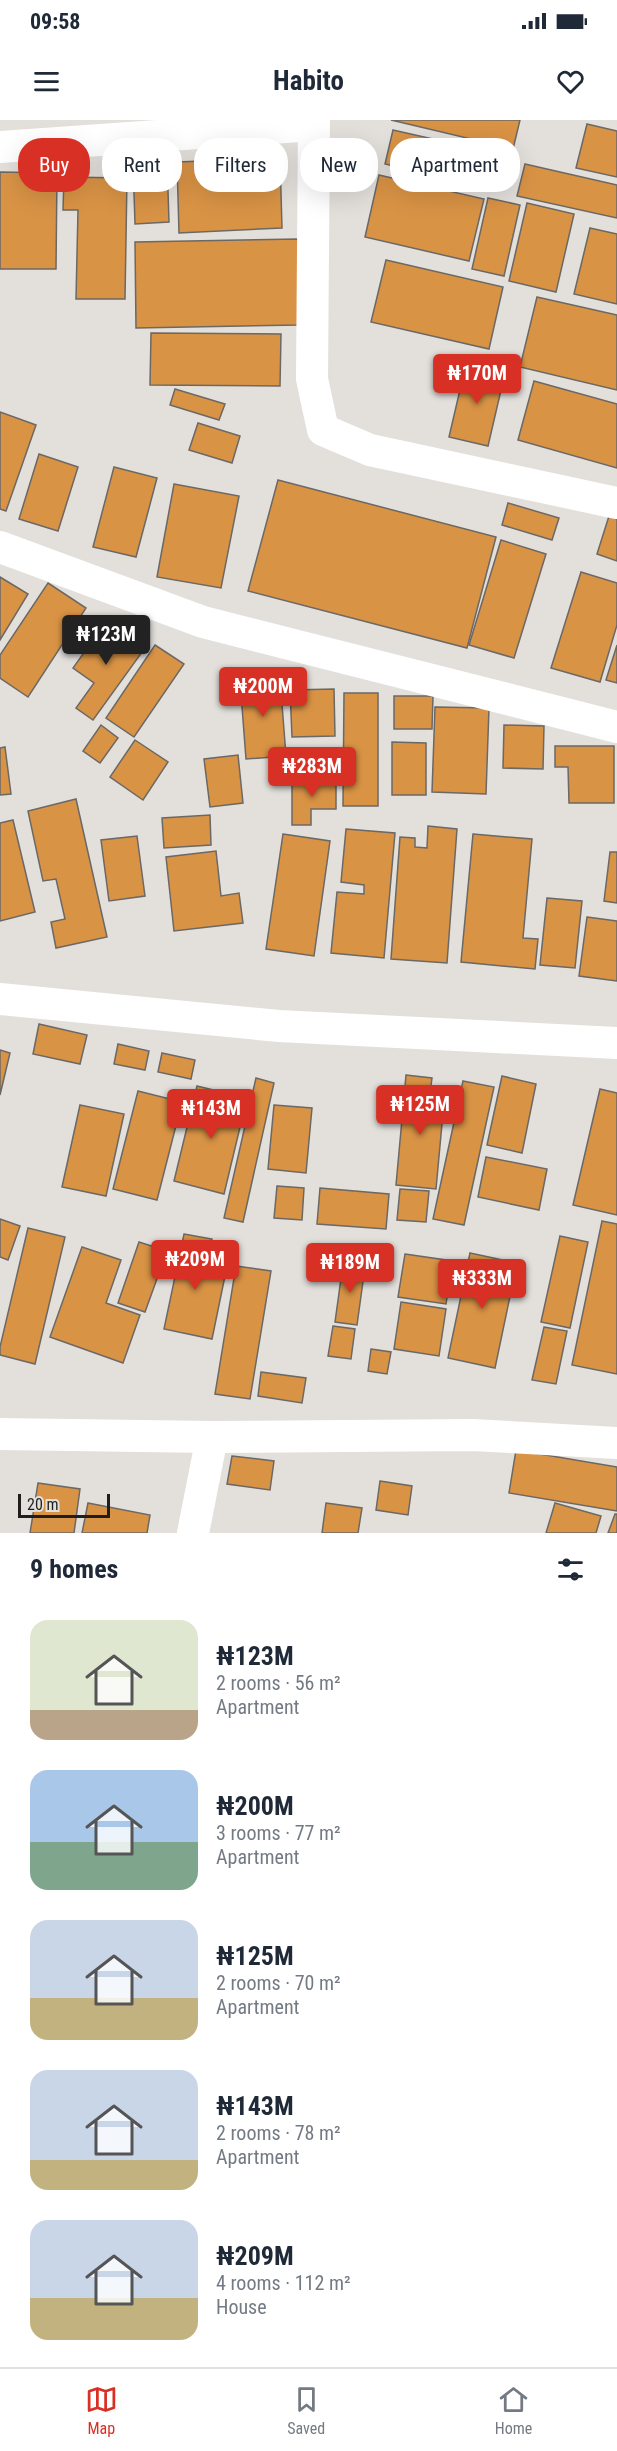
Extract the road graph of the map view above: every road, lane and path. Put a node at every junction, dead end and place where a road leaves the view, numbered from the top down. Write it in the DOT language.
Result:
graph roads {
  1 [pos="314,123"];
  2 [pos="0,147"];
  3 [pos="617,503"];
  4 [pos="0,548"];
  5 [pos="617,727"];
  6 [pos="0,999"];
  7 [pos="617,1043"];
  8 [pos="0,1434"];
  9 [pos="212,1437"];
  10 [pos="617,1443"];
  11 [pos="192,1533"];
  1 -- 2 [label="street"];
  1 -- 3 [label="street"];
  4 -- 5 [label="street"];
  6 -- 7 [label="street"];
  8 -- 9 [label="street"];
  9 -- 10 [label="street"];
  9 -- 11 [label="street"];
}
